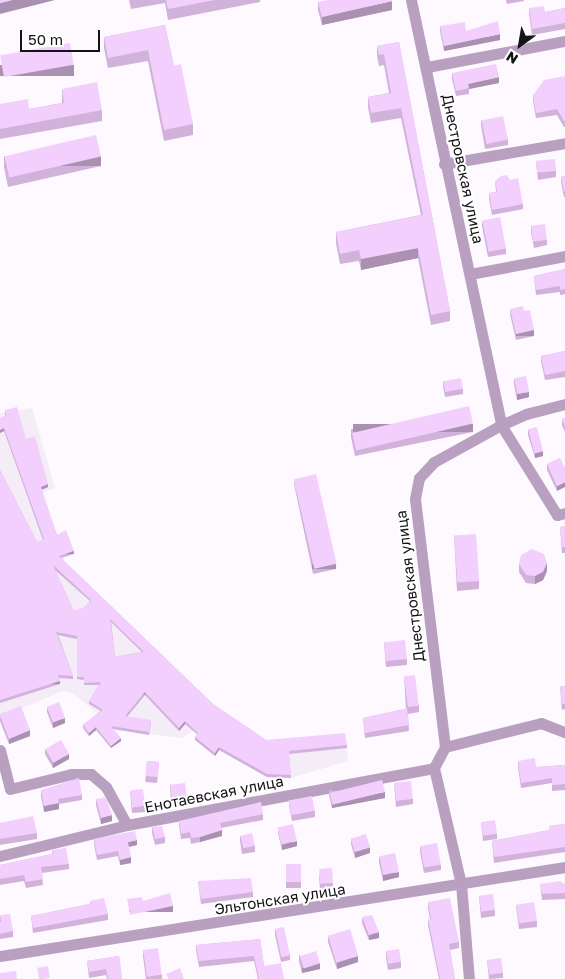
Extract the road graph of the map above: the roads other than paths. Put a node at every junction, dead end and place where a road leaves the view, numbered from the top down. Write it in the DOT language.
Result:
graph roads {
  1 [pos="411,0"];
  2 [pos="565,41"];
  3 [pos="427,67"];
  4 [pos="565,143"];
  5 [pos="444,164"];
  6 [pos="565,256"];
  7 [pos="470,274"];
  8 [pos="565,404"];
  9 [pos="502,426"];
  10 [pos="565,513"];
  11 [pos="565,732"];
  12 [pos="445,747"];
  13 [pos="0,750"];
  14 [pos="434,768"];
  15 [pos="128,825"];
  16 [pos="0,856"];
  17 [pos="565,867"];
  18 [pos="461,884"];
  19 [pos="0,956"];
  20 [pos="468,979"];
  1 -- 3 [label="street, Днестровская улица"];
  2 -- 3 [label="street"];
  3 -- 5 [label="street, Днестровская улица"];
  4 -- 5 [label="street"];
  5 -- 7 [label="street, Днестровская улица"];
  6 -- 7 [label="street"];
  7 -- 9 [label="street, Днестровская улица"];
  8 -- 9 [label="street"];
  9 -- 10 [label="street"];
  9 -- 12 [label="street, Днестровская улица"];
  11 -- 12 [label="street"];
  12 -- 14 [label="street"];
  13 -- 15 [label="street"];
  14 -- 15 [label="street, Енотаевская улица"];
  14 -- 18 [label="street"];
  15 -- 16 [label="street, Енотаевская улица"];
  17 -- 18 [label="street, Эльтонская улица"];
  18 -- 19 [label="street, Эльтонская улица"];
  18 -- 20 [label="street"];
}
